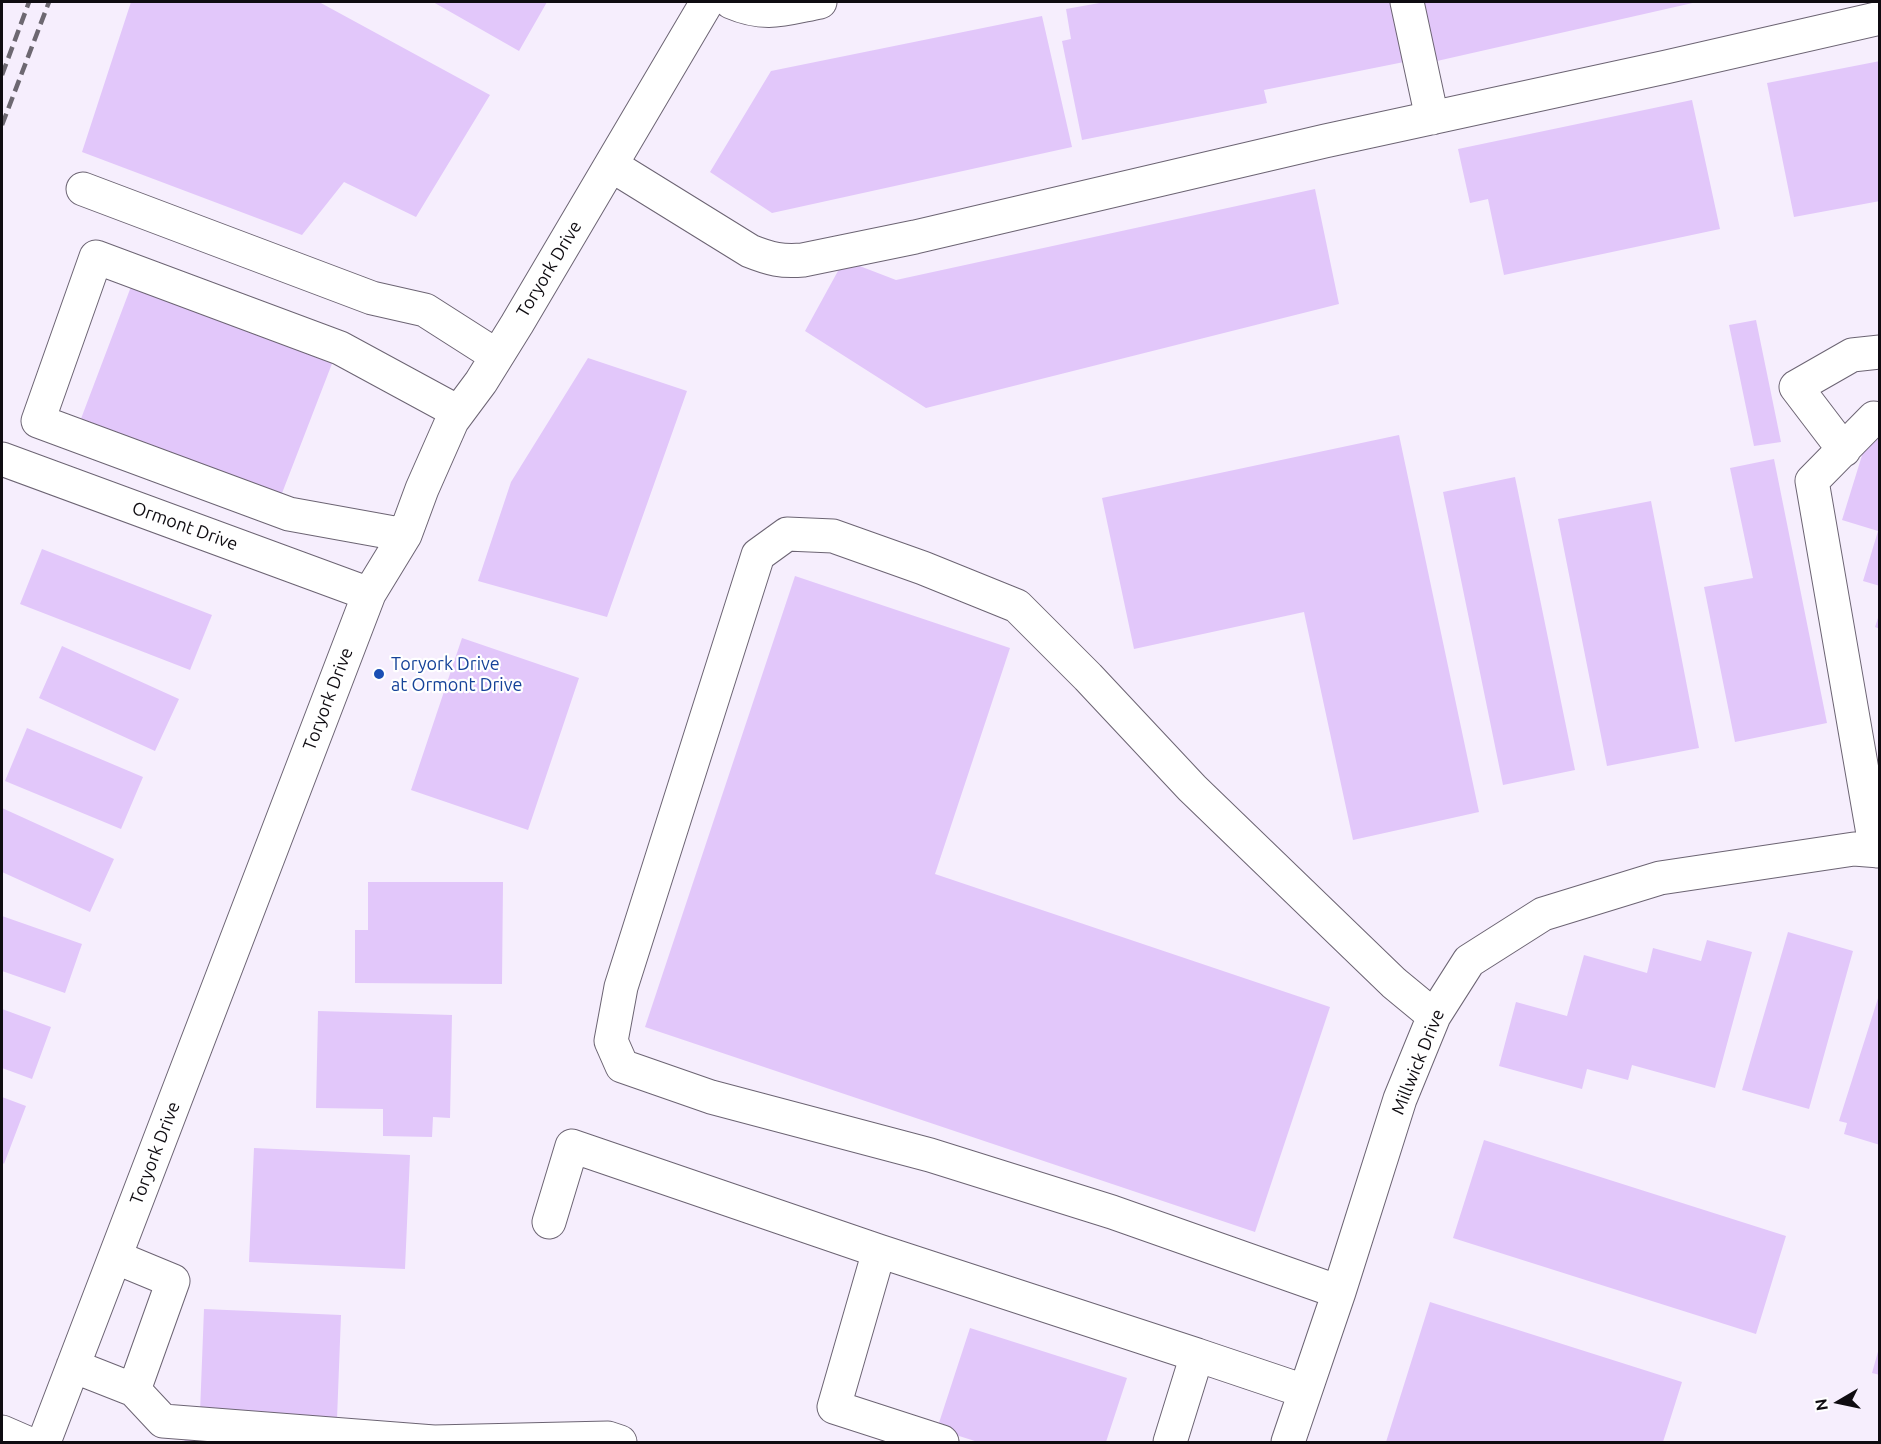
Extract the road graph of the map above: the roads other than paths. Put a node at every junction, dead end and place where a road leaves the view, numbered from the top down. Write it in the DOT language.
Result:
graph roads {
  1 [pos="707,2"];
  2 [pos="731,2"];
  3 [pos="820,2"];
  4 [pos="1407,2"];
  5 [pos="1880,18"];
  6 [pos="1432,118"];
  7 [pos="611,165"];
  8 [pos="83,189"];
  9 [pos="1880,352"];
  10 [pos="497,356"];
  11 [pos="458,412"];
  12 [pos="1880,419"];
  13 [pos="1844,450"];
  14 [pos="2,459"];
  15 [pos="405,535"];
  16 [pos="369,594"];
  17 [pos="1878,851"];
  18 [pos="1434,1016"];
  19 [pos="549,1222"];
  20 [pos="879,1251"];
  21 [pos="115,1257"];
  22 [pos="1339,1292"];
  23 [pos="1197,1355"];
  24 [pos="73,1366"];
  25 [pos="134,1390"];
  26 [pos="1305,1390"];
  27 [pos="2,1432"];
  28 [pos="25,1443"];
  29 [pos="44,1443"];
  30 [pos="620,1443"];
  31 [pos="942,1443"];
  32 [pos="1170,1443"];
  33 [pos="1288,1443"];
  1 -- 7 [label="street, Toryork Drive"];
  2 -- 3 [label="street"];
  4 -- 6 [label="street"];
  5 -- 6 [label="street"];
  6 -- 7 [label="street"];
  7 -- 10 [label="street, Toryork Drive"];
  8 -- 10 [label="street"];
  9 -- 13 [label="street"];
  10 -- 11 [label="street, Toryork Drive"];
  11 -- 15 [label="street, Toryork Drive"];
  11 -- 15 [label="street"];
  12 -- 13 [label="street"];
  13 -- 17 [label="street"];
  14 -- 16 [label="street, Ormont Drive"];
  15 -- 16 [label="street, Toryork Drive"];
  16 -- 21 [label="street, Toryork Drive"];
  17 -- 18 [label="street, Millwick Drive"];
  18 -- 22 [label="street, Millwick Drive"];
  18 -- 22 [label="street"];
  19 -- 20 [label="street"];
  20 -- 23 [label="street"];
  20 -- 31 [label="street"];
  21 -- 24 [label="street, Toryork Drive"];
  21 -- 25 [label="street"];
  22 -- 26 [label="street, Millwick Drive"];
  23 -- 26 [label="street"];
  23 -- 32 [label="street"];
  24 -- 25 [label="street"];
  24 -- 29 [label="street, Toryork Drive"];
  25 -- 30 [label="street"];
  26 -- 33 [label="street, Millwick Drive"];
  27 -- 28 [label="street"];
}
